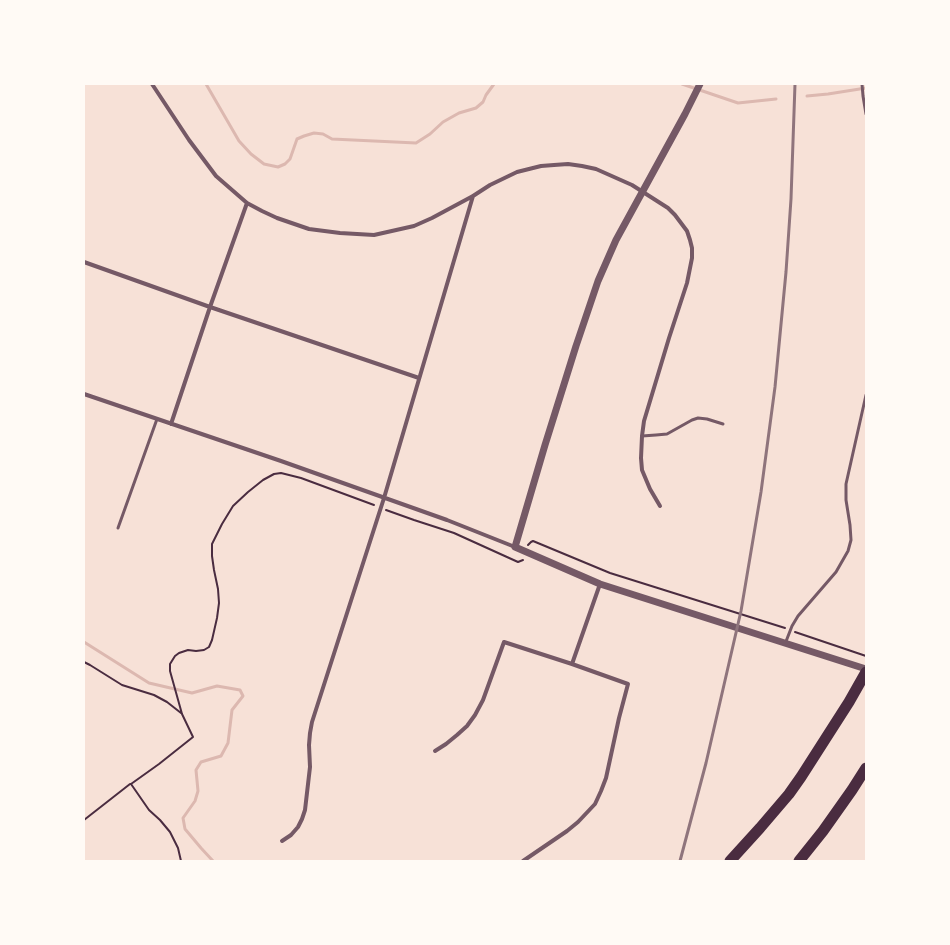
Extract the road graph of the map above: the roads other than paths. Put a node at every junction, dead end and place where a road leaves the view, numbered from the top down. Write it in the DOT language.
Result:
graph roads {
  1 [pos="152,84"];
  2 [pos="700,84"];
  3 [pos="862,84"];
  4 [pos="866,114"];
  5 [pos="642,191"];
  6 [pos="473,196"];
  7 [pos="247,203"];
  8 [pos="84,262"];
  9 [pos="210,307"];
  10 [pos="419,378"];
  11 [pos="84,394"];
  12 [pos="866,395"];
  13 [pos="157,419"];
  14 [pos="171,424"];
  15 [pos="723,424"];
  16 [pos="642,436"];
  17 [pos="384,498"];
  18 [pos="660,506"];
  19 [pos="118,528"];
  20 [pos="515,547"];
  21 [pos="600,584"];
  22 [pos="785,644"];
  23 [pos="572,664"];
  24 [pos="866,670"];
  25 [pos="434,751"];
  26 [pos="866,768"];
  27 [pos="282,841"];
  28 [pos="523,861"];
  29 [pos="730,861"];
  30 [pos="799,861"];
  1 -- 7 [label="street"];
  2 -- 5 [label="street"];
  3 -- 4 [label="lane"];
  5 -- 6 [label="street"];
  5 -- 16 [label="street"];
  5 -- 20 [label="street"];
  6 -- 7 [label="street"];
  6 -- 10 [label="street"];
  7 -- 9 [label="street"];
  8 -- 9 [label="street"];
  9 -- 10 [label="street"];
  9 -- 14 [label="street"];
  10 -- 17 [label="street"];
  11 -- 13 [label="street"];
  12 -- 22 [label="lane"];
  13 -- 14 [label="street"];
  13 -- 19 [label="lane"];
  14 -- 17 [label="street"];
  15 -- 16 [label="lane"];
  16 -- 18 [label="street"];
  17 -- 20 [label="street"];
  17 -- 27 [label="street"];
  20 -- 21 [label="street"];
  21 -- 22 [label="street"];
  21 -- 23 [label="street"];
  22 -- 24 [label="street"];
  23 -- 25 [label="street"];
  23 -- 28 [label="street"];
  24 -- 29 [label="highway"];
  26 -- 30 [label="highway"];
}
